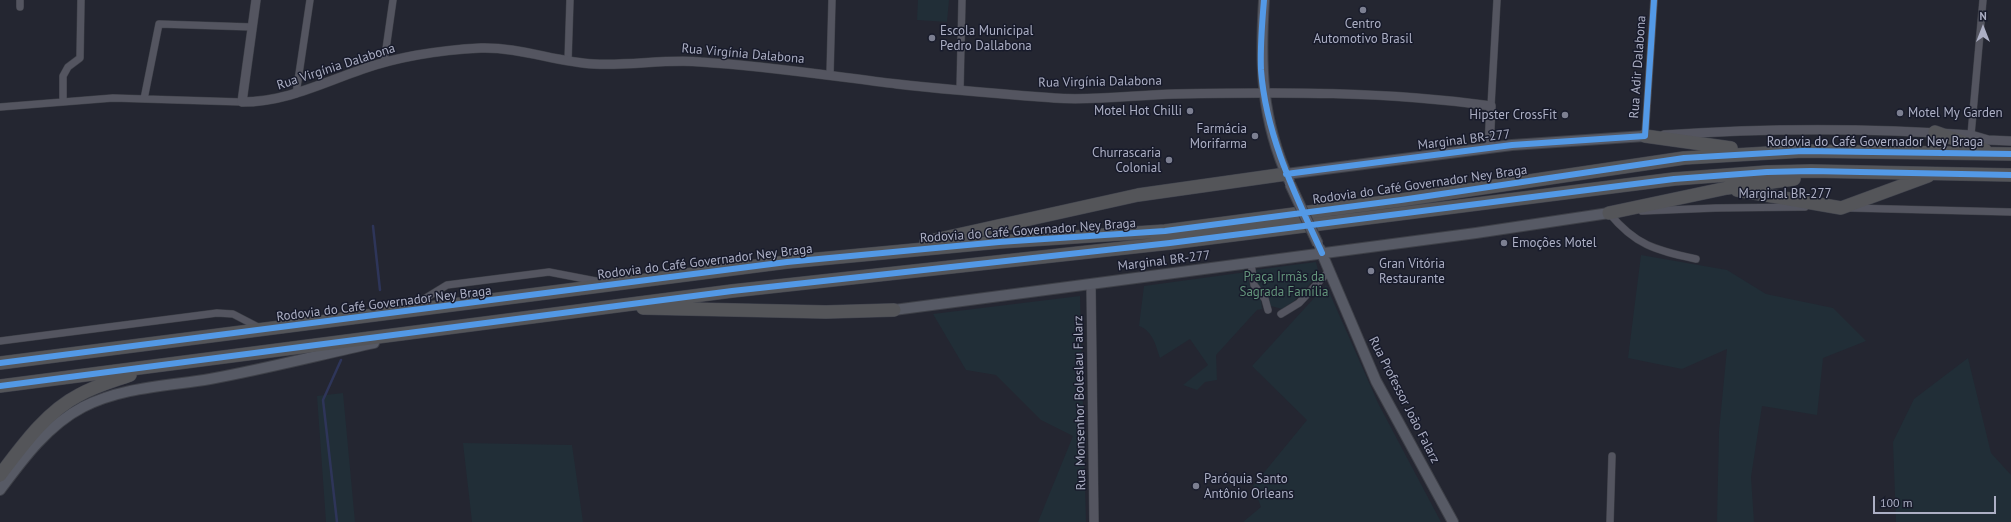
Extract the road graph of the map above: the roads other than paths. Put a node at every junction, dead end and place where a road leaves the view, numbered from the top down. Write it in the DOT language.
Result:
graph roads {
  1 [pos="81,0"];
  2 [pos="256,0"];
  3 [pos="310,0"];
  4 [pos="393,0"];
  5 [pos="570,0"];
  6 [pos="832,0"];
  7 [pos="962,0"];
  8 [pos="1264,0"];
  9 [pos="1496,0"];
  10 [pos="1654,0"];
  11 [pos="1983,0"];
  12 [pos="252,27"];
  13 [pos="568,61"];
  14 [pos="384,63"];
  15 [pos="830,74"];
  16 [pos="960,90"];
  17 [pos="296,94"];
  18 [pos="1264,94"];
  19 [pos="144,98"];
  20 [pos="63,101"];
  21 [pos="242,102"];
  22 [pos="1491,106"];
  23 [pos="0,107"];
  24 [pos="1934,132"];
  25 [pos="1971,135"];
  26 [pos="1645,136"];
  27 [pos="2011,141"];
  28 [pos="1489,148"];
  29 [pos="1759,152"];
  30 [pos="1996,154"];
  31 [pos="2011,154"];
  32 [pos="1896,172"];
  33 [pos="1936,173"];
  34 [pos="2011,175"];
  35 [pos="1288,179"];
  36 [pos="1727,188"];
  37 [pos="1841,208"];
  38 [pos="2011,212"];
  39 [pos="1610,213"];
  40 [pos="1322,253"];
  41 [pos="873,254"];
  42 [pos="1696,259"];
  43 [pos="1252,263"];
  44 [pos="1330,270"];
  45 [pos="1091,284"];
  46 [pos="615,285"];
  47 [pos="601,307"];
  48 [pos="894,310"];
  49 [pos="1268,310"];
  50 [pos="402,312"];
  51 [pos="1281,314"];
  52 [pos="263,330"];
  53 [pos="422,331"];
  54 [pos="0,341"];
  55 [pos="0,363"];
  56 [pos="156,366"];
  57 [pos="0,386"];
  58 [pos="1612,456"];
  59 [pos="0,475"];
  60 [pos="0,490"];
  61 [pos="1094,522"];
  62 [pos="1453,522"];
  63 [pos="1610,522"];
  1 -- 20 [label="street"];
  2 -- 12 [label="street"];
  3 -- 17 [label="street"];
  4 -- 14 [label="street"];
  5 -- 13 [label="street"];
  6 -- 15 [label="street"];
  7 -- 16 [label="street"];
  8 -- 18 [label="main road, Rua Professor João Falarz"];
  9 -- 22 [label="street"];
  10 -- 26 [label="street, Rua Adir Dalabona"];
  11 -- 25 [label="street"];
  12 -- 19 [label="street"];
  12 -- 21 [label="street"];
  13 -- 14 [label="street, Rua Virgínia Dalabona"];
  13 -- 15 [label="street, Rua Virgínia Dalabona"];
  14 -- 17 [label="street, Rua Virgínia Dalabona"];
  15 -- 16 [label="street, Rua Virgínia Dalabona"];
  16 -- 18 [label="street, Rua Virgínia Dalabona"];
  17 -- 21 [label="street, Rua Virgínia Dalabona"];
  18 -- 22 [label="street, Rua Virgínia Dalabona"];
  18 -- 35 [label="main road, Rua Professor João Falarz"];
  19 -- 20 [label="street, Rua Virgínia Dalabona"];
  19 -- 21 [label="street, Rua Virgínia Dalabona"];
  20 -- 23 [label="street, Rua Virgínia Dalabona"];
  22 -- 28 [label="street"];
  24 -- 25 [label="street, Marginal BR-277"];
  24 -- 26 [label="street, Marginal BR-277"];
  24 -- 30 [label="highway"];
  25 -- 27 [label="street, Marginal BR-277"];
  26 -- 28 [label="main road, Marginal BR-277"];
  26 -- 29 [label="highway"];
  28 -- 35 [label="main road, Marginal BR-277"];
  29 -- 30 [label="highway, Rodovia do Café Governador Ney Braga"];
  29 -- 41 [label="highway, Rodovia do Café Governador Ney Braga"];
  30 -- 31 [label="highway, Rodovia do Café Governador Ney Braga"];
  32 -- 33 [label="highway, Rodovia do Café Governador Ney Braga"];
  32 -- 36 [label="highway"];
  32 -- 47 [label="highway, Rodovia do Café Governador Ney Braga"];
  33 -- 34 [label="highway, Rodovia do Café Governador Ney Braga"];
  33 -- 37 [label="highway"];
  35 -- 40 [label="main road, Rua Professor João Falarz, bridge"];
  35 -- 41 [label="highway"];
  36 -- 37 [label="highway"];
  36 -- 39 [label="highway"];
  37 -- 38 [label="street, Marginal BR-277"];
  37 -- 39 [label="street, Marginal BR-277"];
  39 -- 40 [label="main road, Marginal BR-277"];
  39 -- 42 [label="street"];
  40 -- 43 [label="main road, Marginal BR-277"];
  40 -- 44 [label="main road, Rua Professor João Falarz"];
  41 -- 46 [label="highway, Rodovia do Café Governador Ney Braga"];
  43 -- 45 [label="main road, Marginal BR-277"];
  43 -- 49 [label="street"];
  44 -- 51 [label="street"];
  44 -- 62 [label="main road, Rua Professor João Falarz"];
  45 -- 48 [label="main road, Marginal BR-277"];
  45 -- 61 [label="street, Rua Monsenhor Boleslau Falarz"];
  46 -- 50 [label="highway, Rodovia do Café Governador Ney Braga"];
  46 -- 50 [label="street"];
  47 -- 48 [label="highway"];
  47 -- 53 [label="highway, Rodovia do Café Governador Ney Braga"];
  50 -- 52 [label="highway, Rodovia do Café Governador Ney Braga"];
  52 -- 54 [label="street"];
  52 -- 55 [label="highway, Rodovia do Café Governador Ney Braga"];
  53 -- 56 [label="highway, Rodovia do Café Governador Ney Braga"];
  53 -- 60 [label="main road"];
  56 -- 57 [label="highway, Rodovia do Café Governador Ney Braga"];
  56 -- 59 [label="highway"];
  58 -- 63 [label="street"];
}
